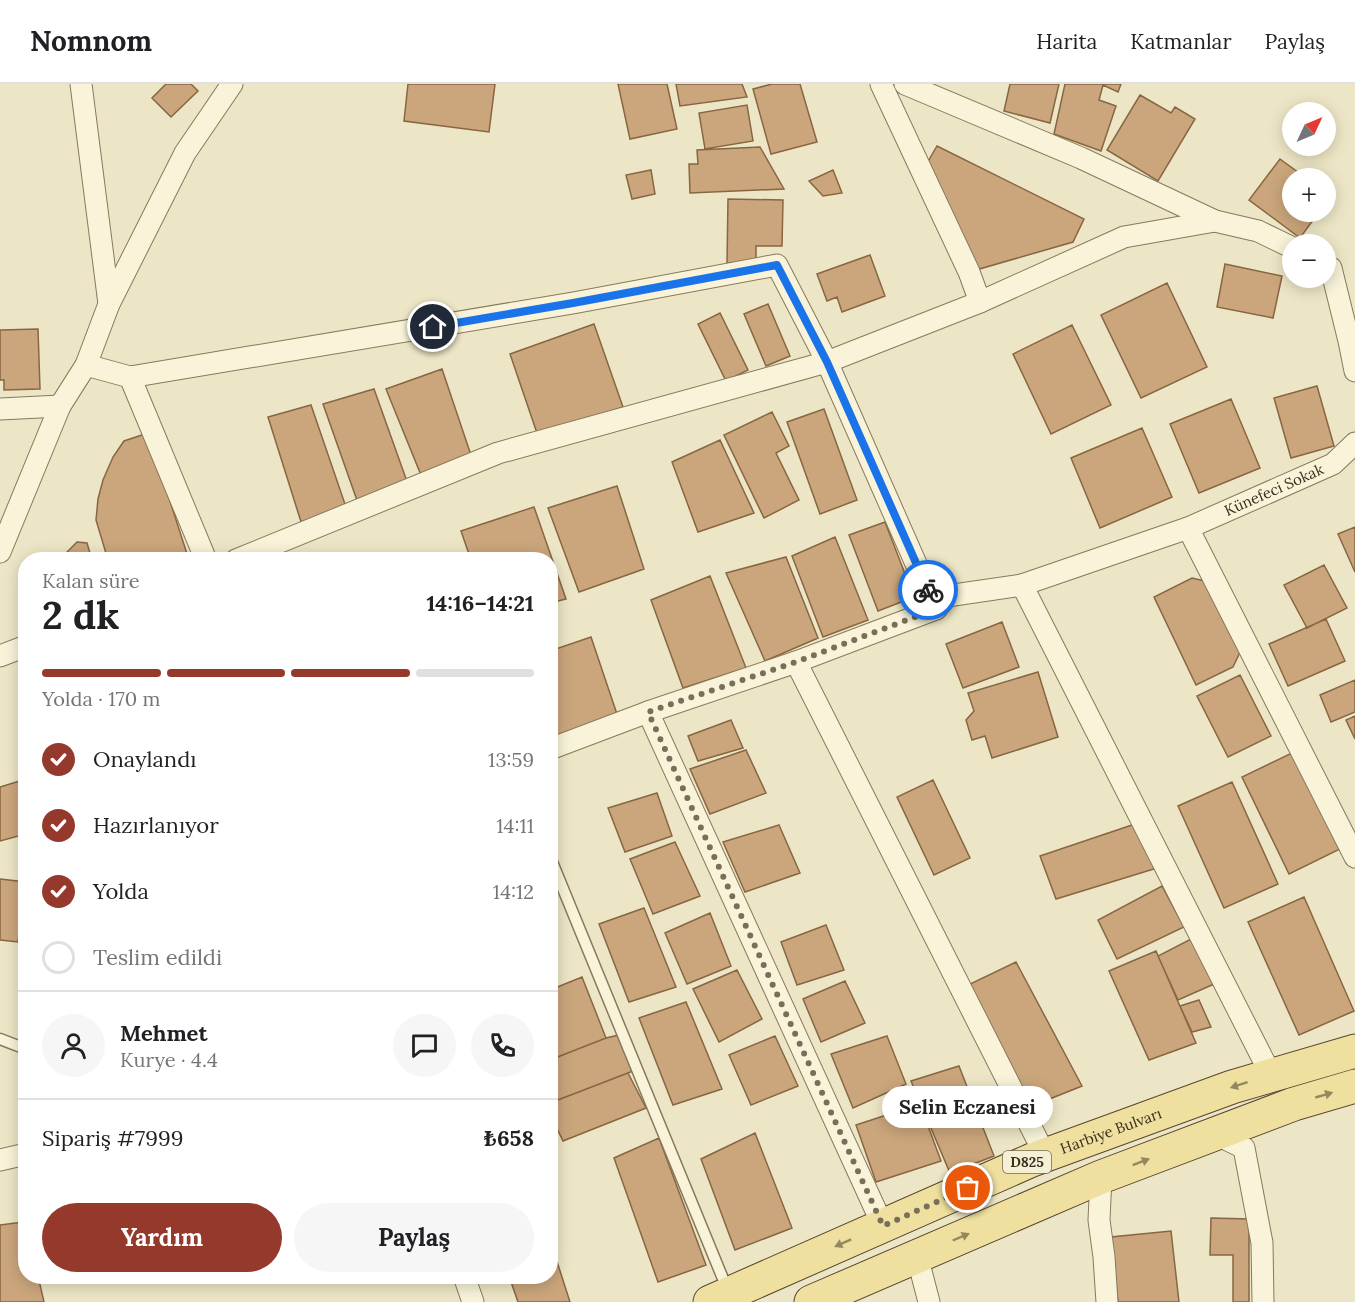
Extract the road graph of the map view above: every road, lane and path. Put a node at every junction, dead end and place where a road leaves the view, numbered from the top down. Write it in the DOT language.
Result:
graph roads {
  1 [pos="81,84"];
  2 [pos="232,84"];
  3 [pos="880,84"];
  4 [pos="905,84"];
  5 [pos="1215,220"];
  6 [pos="1282,243"];
  7 [pos="1336,273"];
  8 [pos="1334,288"];
  9 [pos="1355,291"];
  10 [pos="980,302"];
  11 [pos="109,304"];
  12 [pos="827,362"];
  13 [pos="86,365"];
  14 [pos="1355,371"];
  15 [pos="130,377"];
  16 [pos="60,406"];
  17 [pos="0,409"];
  18 [pos="1355,443"];
  19 [pos="1188,528"];
  20 [pos="0,552"];
  21 [pos="203,552"];
  22 [pos="256,552"];
  23 [pos="1022,585"];
  24 [pos="936,609"];
  25 [pos="18,649"];
  26 [pos="0,656"];
  27 [pos="796,662"];
  28 [pos="648,712"];
  29 [pos="558,746"];
  30 [pos="1355,857"];
  31 [pos="558,878"];
  32 [pos="0,1039"];
  33 [pos="18,1046"];
  34 [pos="1355,1050"];
  35 [pos="1271,1075"];
  36 [pos="1355,1086"];
  37 [pos="1215,1134"];
  38 [pos="1045,1155"];
  39 [pos="18,1156"];
  40 [pos="0,1160"];
  41 [pos="1101,1177"];
  42 [pos="883,1226"];
  43 [pos="917,1256"];
  44 [pos="467,1284"];
  45 [pos="720,1298"];
  46 [pos="473,1302"];
  47 [pos="811,1302"];
  48 [pos="928,1302"];
  49 [pos="1107,1302"];
  50 [pos="1263,1302"];
  1 -- 11 [label="street"];
  2 -- 11 [label="street"];
  3 -- 10 [label="street"];
  4 -- 5 [label="street"];
  5 -- 6 [label="street"];
  5 -- 10 [label="street"];
  7 -- 9 [label="street"];
  8 -- 14 [label="street"];
  10 -- 12 [label="street"];
  11 -- 13 [label="street"];
  12 -- 15 [label="street"];
  12 -- 22 [label="street"];
  12 -- 24 [label="street"];
  13 -- 15 [label="street"];
  13 -- 16 [label="street"];
  15 -- 21 [label="street"];
  16 -- 17 [label="street"];
  16 -- 20 [label="street"];
  18 -- 19 [label="street, Künefeci Sokak"];
  19 -- 23 [label="street, Künefeci Sokak"];
  19 -- 30 [label="street"];
  23 -- 24 [label="street, Künefeci Sokak"];
  23 -- 35 [label="street"];
  24 -- 27 [label="street, Künefeci Sokak"];
  25 -- 26 [label="street"];
  27 -- 28 [label="street, Künefeci Sokak"];
  27 -- 38 [label="street"];
  28 -- 29 [label="street, Künefeci Sokak"];
  28 -- 42 [label="street"];
  31 -- 45 [label="lane"];
  32 -- 33 [label="lane"];
  34 -- 35 [label="main road, Harbiye Bulvarı / D825"];
  35 -- 38 [label="main road, Harbiye Bulvarı / D825, one-way"];
  37 -- 36 [label="main road, one-way"];
  41 -- 37 [label="main road, one-way"];
  37 -- 50 [label="street"];
  38 -- 42 [label="main road, Harbiye Bulvarı / D825"];
  39 -- 40 [label="street"];
  43 -- 41 [label="main road, one-way"];
  41 -- 49 [label="street"];
  42 -- 45 [label="main road, Harbiye Bulvarı / D825, one-way"];
  43 -- 47 [label="main road"];
  43 -- 48 [label="street"];
  44 -- 46 [label="street"];
}
